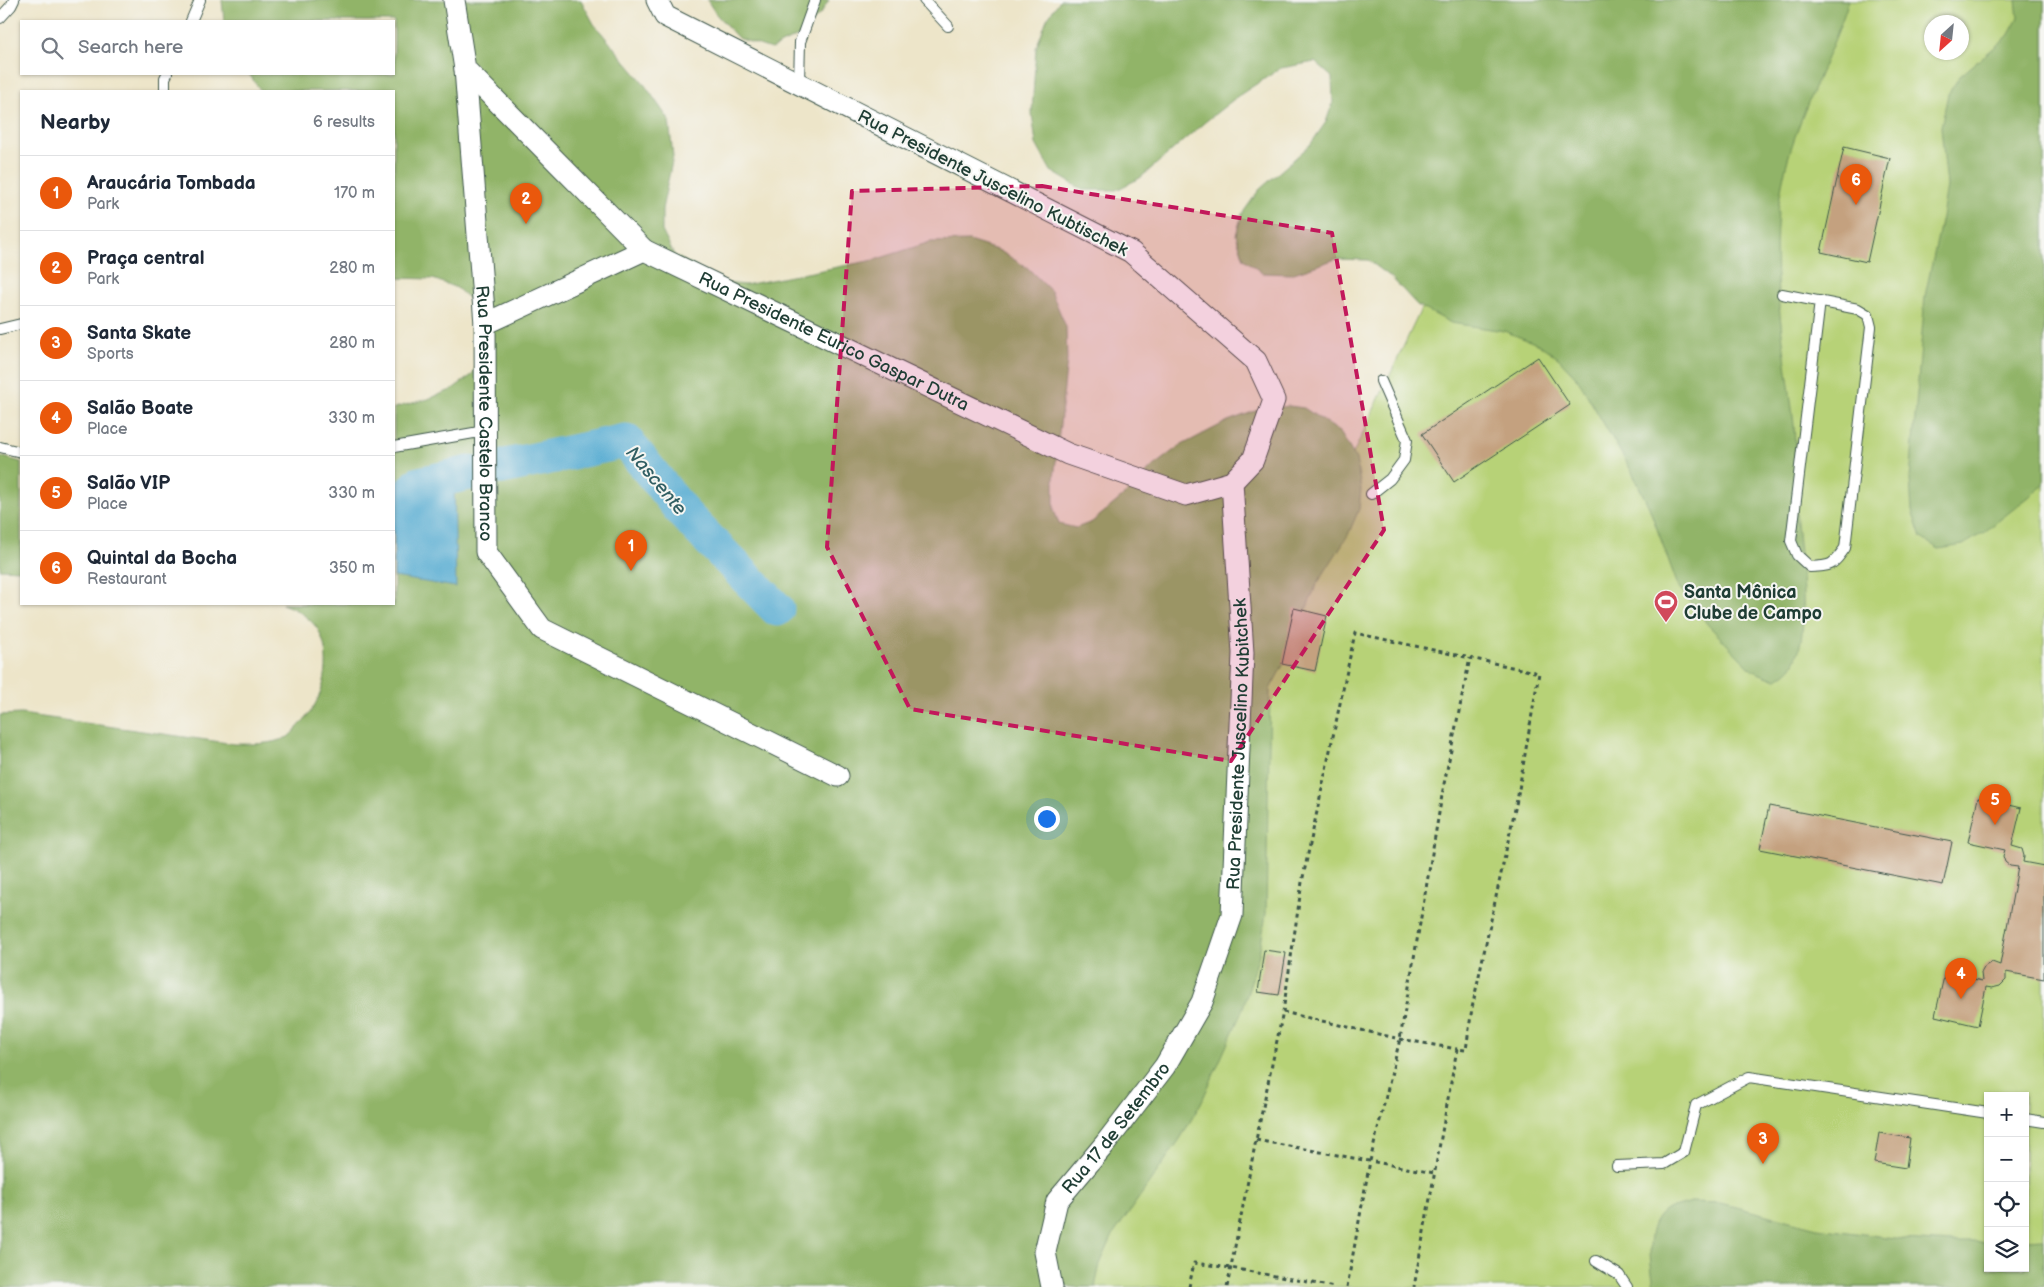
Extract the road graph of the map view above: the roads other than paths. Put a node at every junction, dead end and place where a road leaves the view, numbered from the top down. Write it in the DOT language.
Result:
graph roads {
  1 [pos="14,0"];
  2 [pos="200,0"];
  3 [pos="454,0"];
  4 [pos="657,0"];
  5 [pos="815,0"];
  6 [pos="924,0"];
  7 [pos="0,18"];
  8 [pos="190,20"];
  9 [pos="948,26"];
  10 [pos="466,69"];
  11 [pos="166,75"];
  12 [pos="799,83"];
  13 [pos="165,90"];
  14 [pos="644,250"];
  15 [pos="1782,294"];
  16 [pos="1820,302"];
  17 [pos="20,324"];
  18 [pos="485,324"];
  19 [pos="0,329"];
  20 [pos="1381,382"];
  21 [pos="486,431"];
  22 [pos="0,447"];
  23 [pos="395,447"];
  24 [pos="20,452"];
  25 [pos="1232,482"];
  26 [pos="1371,494"];
  27 [pos="1186,495"];
  28 [pos="838,776"];
  29 [pos="1202,1002"];
  30 [pos="1984,1112"];
  31 [pos="2029,1120"];
  32 [pos="2044,1122"];
  33 [pos="1617,1166"];
  34 [pos="1596,1261"];
  35 [pos="1052,1287"];
  36 [pos="1627,1287"];
  1 -- 7 [label="lane"];
  2 -- 8 [label="lane"];
  3 -- 10 [label="street, Rua Presidente Castelo Branco"];
  4 -- 12 [label="street, Rua Presidente Juscelino Kubtischek"];
  5 -- 12 [label="lane"];
  6 -- 9 [label="lane"];
  10 -- 14 [label="street, Rua Presidente Eurico Gaspar Dutra"];
  10 -- 18 [label="street, Rua Presidente Castelo Branco"];
  11 -- 13 [label="lane"];
  12 -- 25 [label="street, Rua Presidente Juscelino Kubtischek"];
  14 -- 18 [label="street"];
  14 -- 27 [label="street, Rua Presidente Eurico Gaspar Dutra"];
  15 -- 16 [label="lane"];
  16 -- 16 [label="lane"];
  17 -- 19 [label="lane"];
  18 -- 21 [label="street, Rua Presidente Castelo Branco"];
  20 -- 26 [label="lane"];
  21 -- 23 [label="lane"];
  21 -- 28 [label="street, Rua Presidente Castelo Branco"];
  22 -- 24 [label="lane"];
  25 -- 27 [label="street, Rua Presidente Juscelino Kubtischek"];
  25 -- 29 [label="street, Rua Presidente Juscelino Kubitchek"];
  29 -- 35 [label="street, Rua 17 de Setembro"];
  30 -- 33 [label="lane"];
  31 -- 32 [label="lane"];
  34 -- 36 [label="lane"];
}
